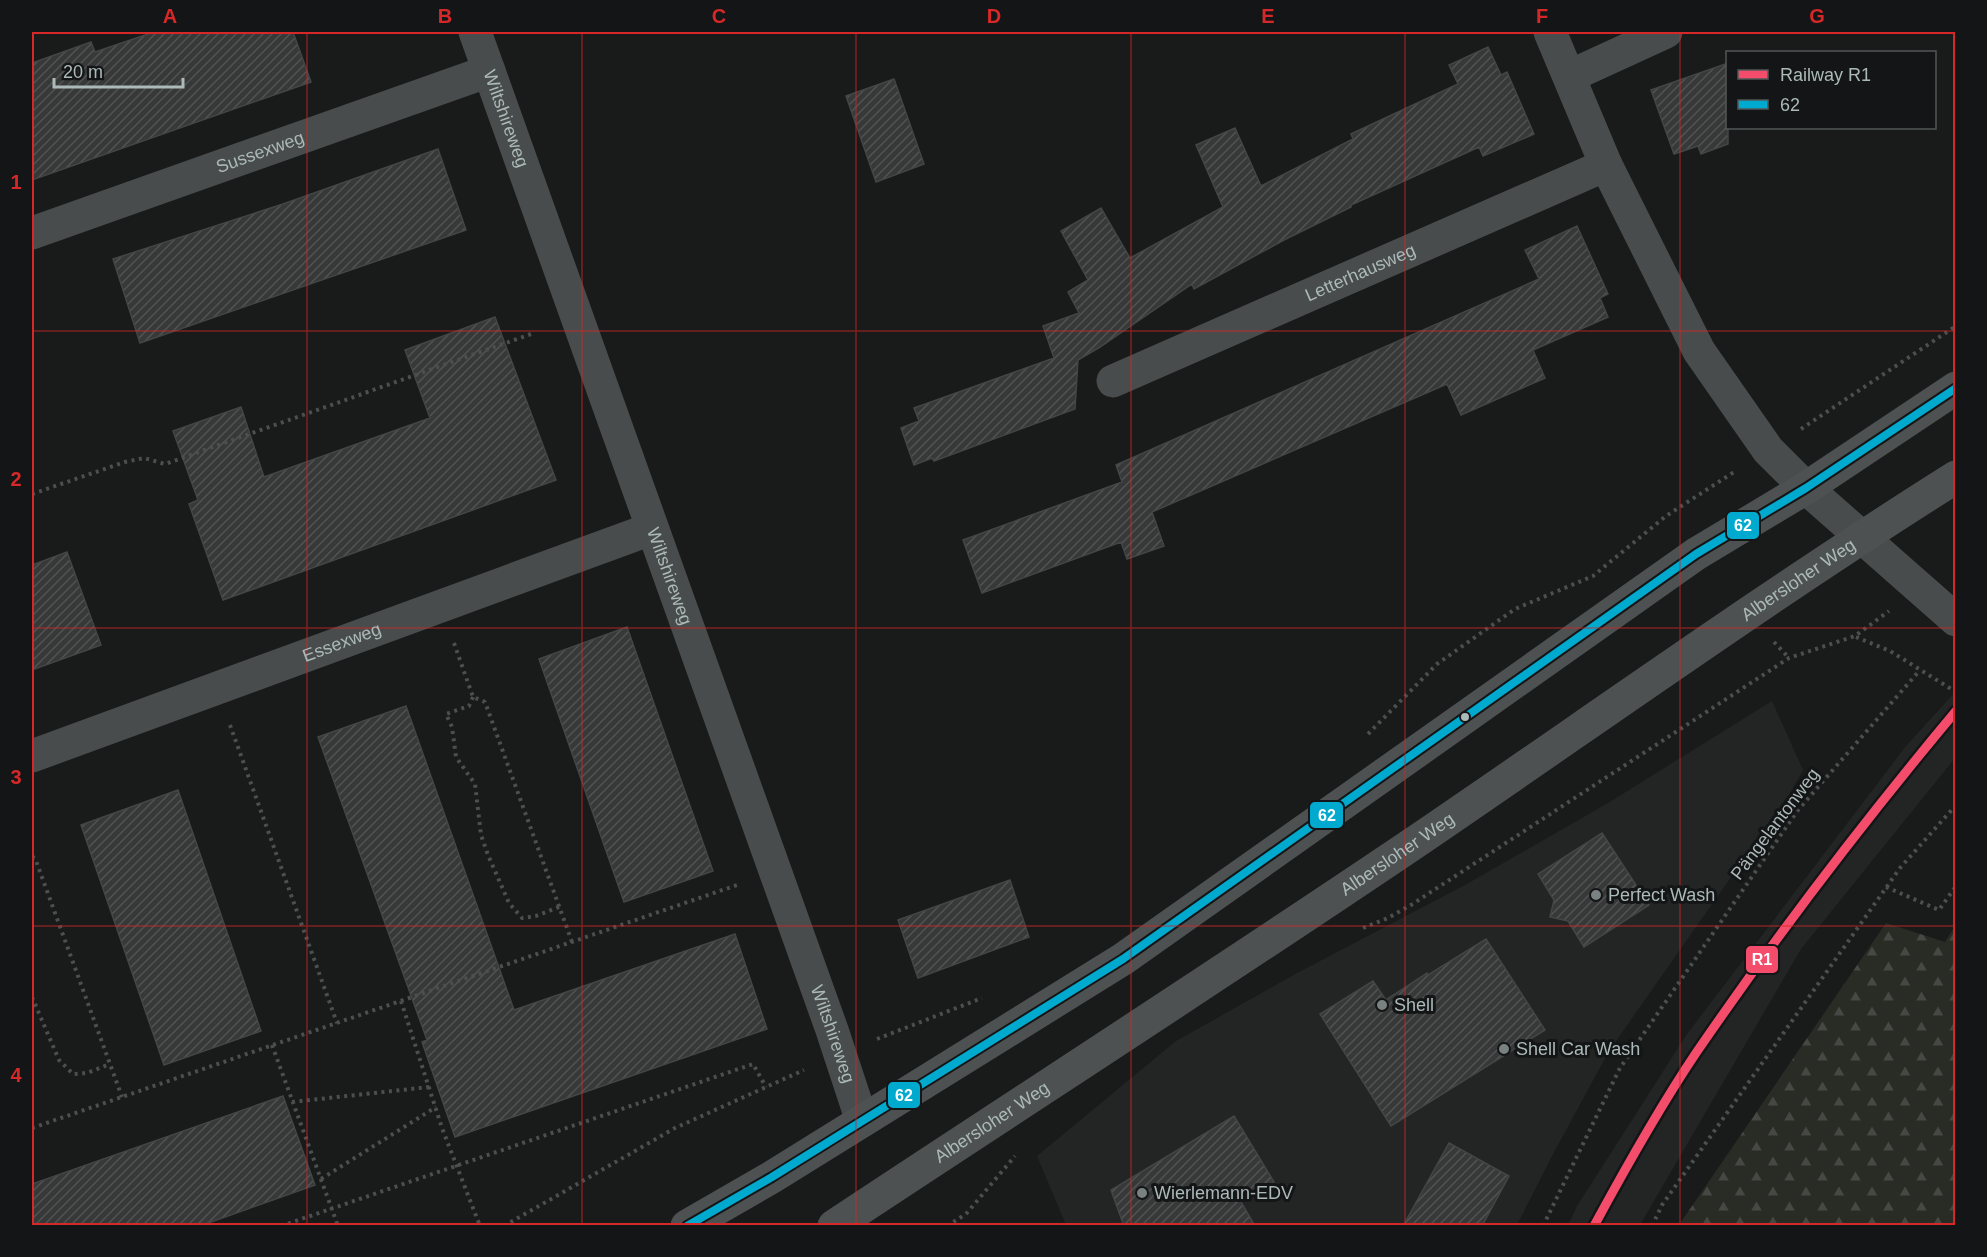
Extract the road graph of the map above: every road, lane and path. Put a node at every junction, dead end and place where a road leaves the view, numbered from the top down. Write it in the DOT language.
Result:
graph roads {
  1 [pos="475,32"];
  2 [pos="1550,32"];
  3 [pos="1666,32"];
  4 [pos="489,71"];
  5 [pos="1570,76"];
  6 [pos="1606,165"];
  7 [pos="32,233"];
  8 [pos="1956,326"];
  9 [pos="531,334"];
  10 [pos="1113,381"];
  11 [pos="1866,387"];
  12 [pos="1956,388"];
  13 [pos="1956,477"];
  14 [pos="1806,488"];
  15 [pos="32,494"];
  16 [pos="1666,516"];
  17 [pos="651,529"];
  18 [pos="1861,537"];
  19 [pos="1919,589"];
  20 [pos="1956,620"];
  21 [pos="1855,636"];
  22 [pos="1920,670"];
  23 [pos="467,682"];
  24 [pos="217,688"];
  25 [pos="1956,692"];
  26 [pos="473,697"];
  27 [pos="1363,739"];
  28 [pos="32,756"];
  29 [pos="1956,805"];
  30 [pos="32,857"];
  31 [pos="774,872"];
  32 [pos="1956,886"];
  33 [pos="1887,887"];
  34 [pos="559,907"];
  35 [pos="1358,929"];
  36 [pos="573,942"];
  37 [pos="988,995"];
  38 [pos="32,997"];
  39 [pos="401,1001"];
  40 [pos="337,1023"];
  41 [pos="272,1046"];
  42 [pos="840,1054"];
  43 [pos="110,1064"];
  44 [pos="429,1087"];
  45 [pos="766,1087"];
  46 [pos="122,1097"];
  47 [pos="292,1102"];
  48 [pos="436,1107"];
  49 [pos="862,1121"];
  50 [pos="32,1128"];
  51 [pos="1017,1153"];
  52 [pos="456,1165"];
  53 [pos="321,1179"];
  54 [pos="332,1208"];
  55 [pos="281,1226"];
  56 [pos="338,1226"];
  57 [pos="480,1226"];
  58 [pos="504,1226"];
  59 [pos="687,1226"];
  60 [pos="834,1226"];
  61 [pos="947,1226"];
  62 [pos="1543,1226"];
  63 [pos="1652,1226"];
  1 -- 4 [label="street, Wiltshireweg"];
  2 -- 5 [label="street"];
  3 -- 5 [label="street"];
  4 -- 7 [label="street, Sussexweg"];
  4 -- 17 [label="street, Wiltshireweg"];
  5 -- 6 [label="street"];
  6 -- 10 [label="street, Letterhausweg"];
  6 -- 14 [label="street"];
  8 -- 11 [label="path"];
  9 -- 15 [label="path"];
  12 -- 14 [label="main road"];
  13 -- 18 [label="main road, Albersloher Weg"];
  14 -- 18 [label="street"];
  14 -- 49 [label="main road"];
  16 -- 27 [label="path"];
  17 -- 24 [label="street, Essexweg"];
  17 -- 31 [label="street, Wiltshireweg"];
  18 -- 19 [label="street"];
  18 -- 60 [label="main road, Albersloher Weg"];
  19 -- 20 [label="street"];
  19 -- 21 [label="path"];
  21 -- 22 [label="path"];
  21 -- 35 [label="path"];
  22 -- 25 [label="path"];
  22 -- 62 [label="path, Pängelantonweg"];
  23 -- 26 [label="path"];
  24 -- 28 [label="street, Essexweg"];
  24 -- 40 [label="path"];
  26 -- 34 [label="path"];
  26 -- 34 [label="path"];
  29 -- 33 [label="path"];
  30 -- 43 [label="path"];
  31 -- 36 [label="path"];
  31 -- 42 [label="street, Wiltshireweg"];
  32 -- 33 [label="path"];
  33 -- 63 [label="path"];
  34 -- 36 [label="path"];
  36 -- 39 [label="path"];
  37 -- 42 [label="path"];
  38 -- 43 [label="path"];
  39 -- 40 [label="path"];
  39 -- 44 [label="path"];
  40 -- 41 [label="path"];
  41 -- 46 [label="path"];
  41 -- 47 [label="path"];
  42 -- 45 [label="path"];
  42 -- 49 [label="street, Wiltshireweg"];
  43 -- 46 [label="path"];
  44 -- 47 [label="path"];
  44 -- 48 [label="path"];
  45 -- 52 [label="path"];
  45 -- 58 [label="path"];
  46 -- 50 [label="path"];
  47 -- 53 [label="path"];
  48 -- 52 [label="path"];
  48 -- 53 [label="path"];
  49 -- 59 [label="main road"];
  51 -- 61 [label="path"];
  52 -- 54 [label="path"];
  52 -- 57 [label="path"];
  53 -- 54 [label="path"];
  54 -- 55 [label="path"];
  54 -- 56 [label="path"];
}
